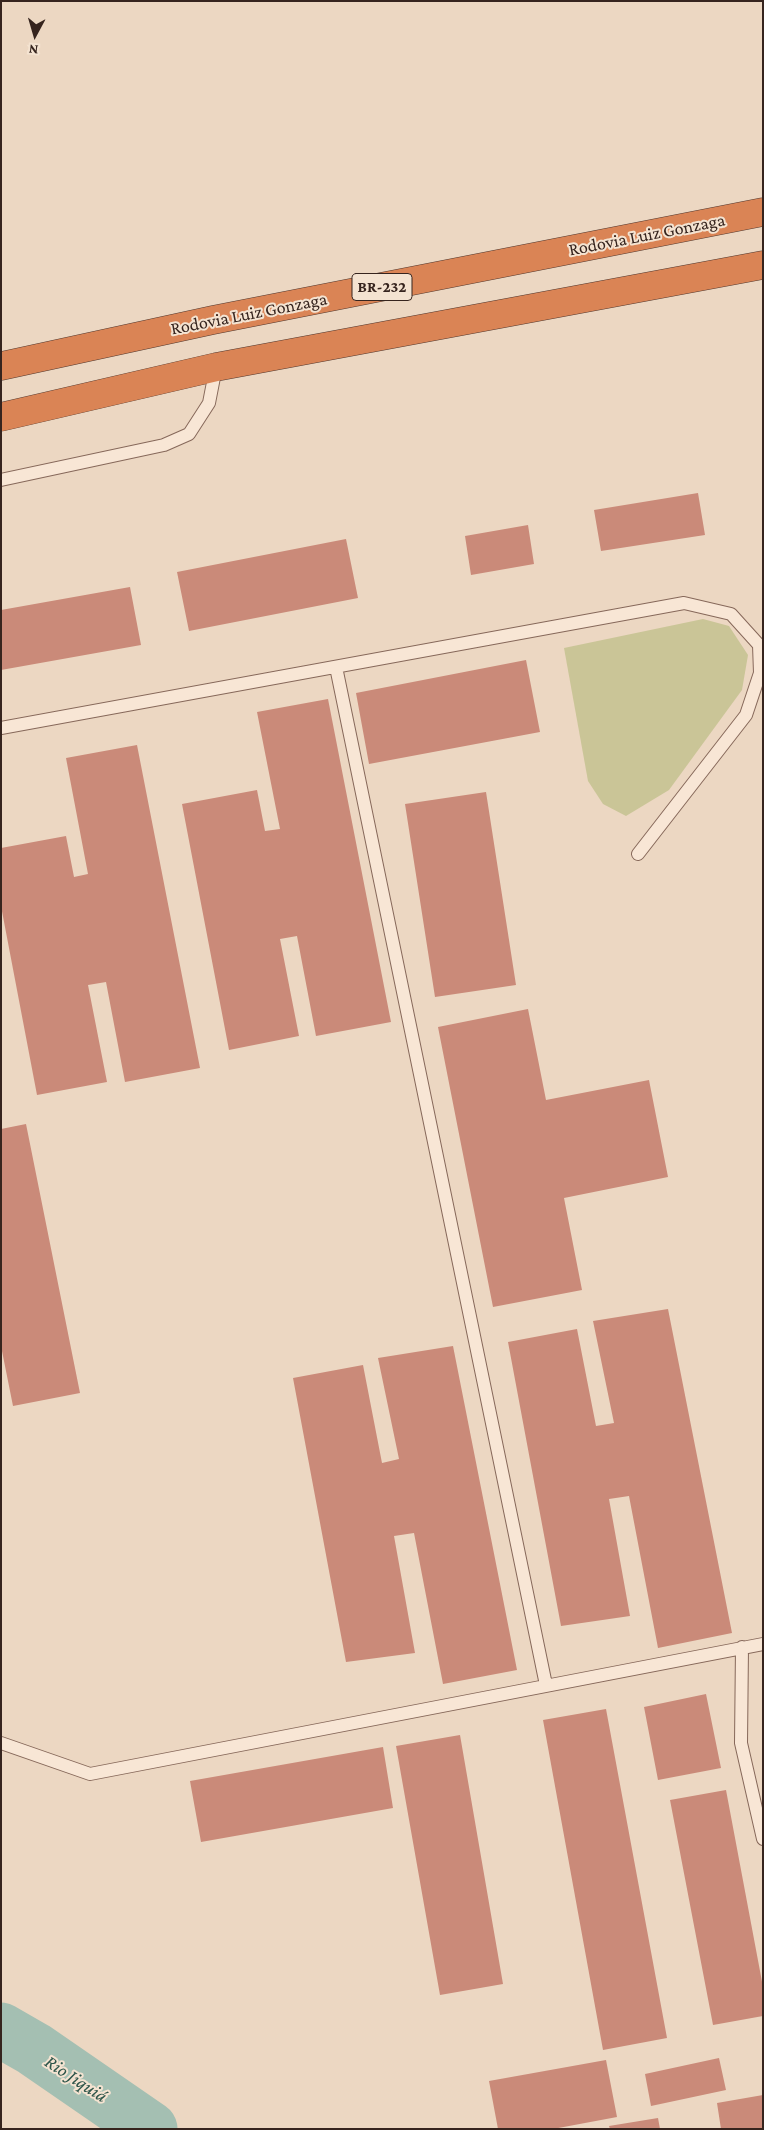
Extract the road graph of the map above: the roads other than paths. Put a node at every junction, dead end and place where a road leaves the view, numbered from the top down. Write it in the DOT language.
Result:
graph roads {
  1 [pos="763,212"];
  2 [pos="763,265"];
  3 [pos="1,366"];
  4 [pos="216,367"];
  5 [pos="1,417"];
  6 [pos="1,480"];
  7 [pos="336,667"];
  8 [pos="1,728"];
  9 [pos="638,854"];
  10 [pos="763,1644"];
  11 [pos="742,1647"];
  12 [pos="546,1685"];
  13 [pos="1,1743"];
  14 [pos="763,1839"];
  1 -- 3 [label="highway, Rodovia Luiz Gonzaga / BR-232"];
  2 -- 4 [label="highway"];
  4 -- 5 [label="highway"];
  4 -- 6 [label="lane"];
  7 -- 8 [label="lane"];
  7 -- 9 [label="lane"];
  7 -- 12 [label="lane"];
  10 -- 11 [label="lane"];
  11 -- 12 [label="lane"];
  11 -- 14 [label="lane"];
  12 -- 13 [label="lane"];
}
